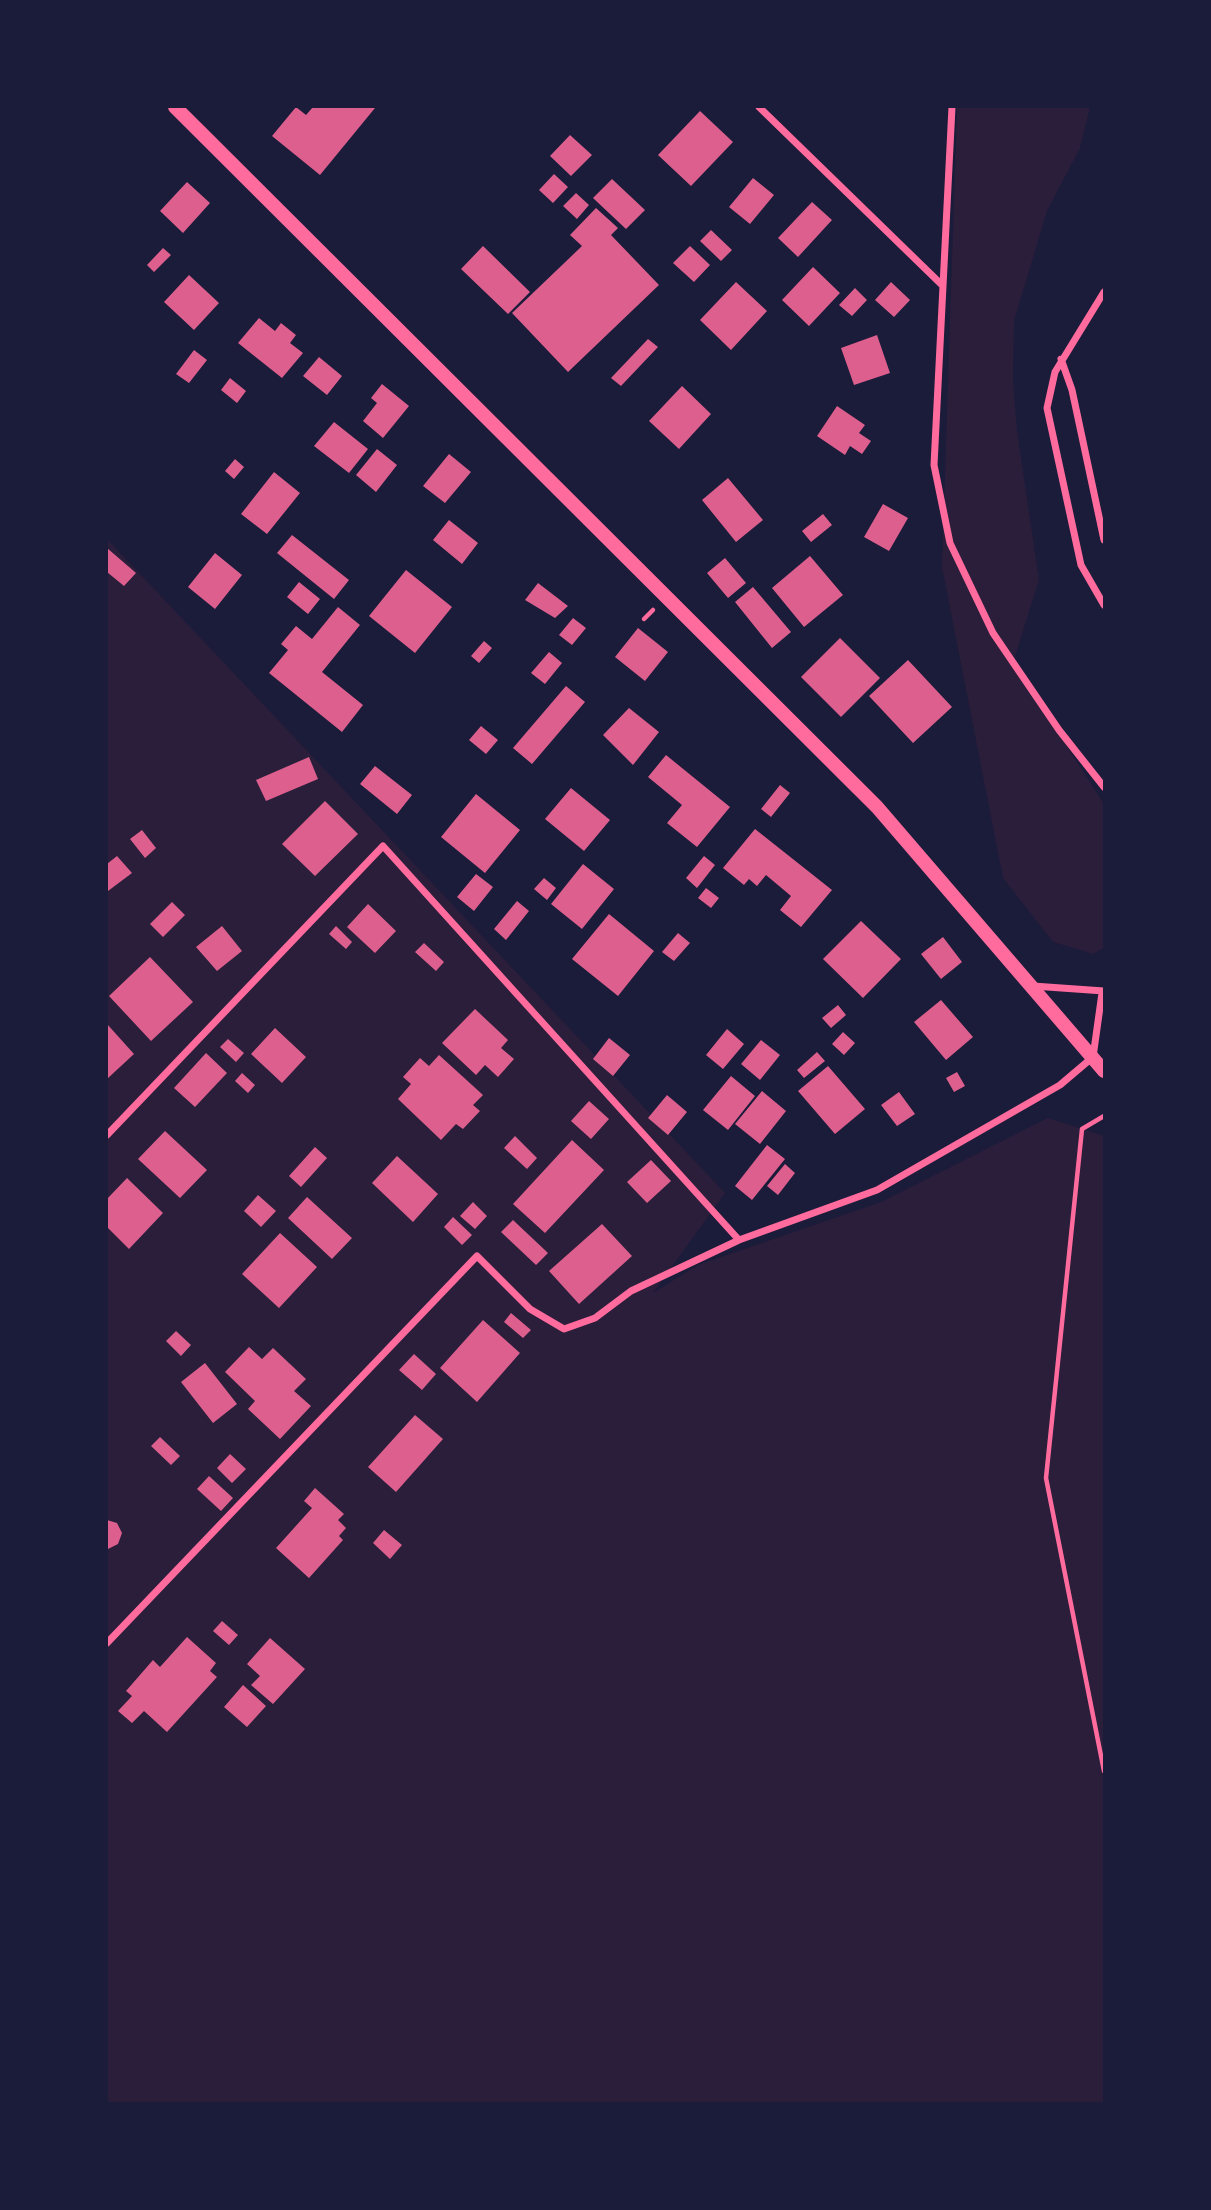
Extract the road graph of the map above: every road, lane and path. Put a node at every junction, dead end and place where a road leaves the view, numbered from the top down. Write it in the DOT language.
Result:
graph roads {
  1 [pos="174,107"];
  2 [pos="759,107"];
  3 [pos="952,107"];
  4 [pos="942,285"];
  5 [pos="1104,292"];
  6 [pos="1061,359"];
  7 [pos="1104,540"];
  8 [pos="1104,597"];
  9 [pos="1104,604"];
  10 [pos="1104,787"];
  11 [pos="1033,986"];
  12 [pos="1103,992"];
  13 [pos="1093,1057"];
  14 [pos="1104,1070"];
  15 [pos="1104,1116"];
  16 [pos="107,1135"];
  17 [pos="739,1240"];
  18 [pos="107,1643"];
  19 [pos="1104,1771"];
  1 -- 11 [label="main road"];
  2 -- 4 [label="street"];
  3 -- 4 [label="street"];
  4 -- 10 [label="street"];
  5 -- 6 [label="street"];
  6 -- 7 [label="street"];
  6 -- 9 [label="street"];
  8 -- 9 [label="street"];
  11 -- 12 [label="street"];
  11 -- 13 [label="main road"];
  12 -- 13 [label="street"];
  13 -- 14 [label="main road"];
  13 -- 17 [label="street"];
  15 -- 19 [label="path"];
  16 -- 17 [label="street"];
  17 -- 18 [label="street"];
}
